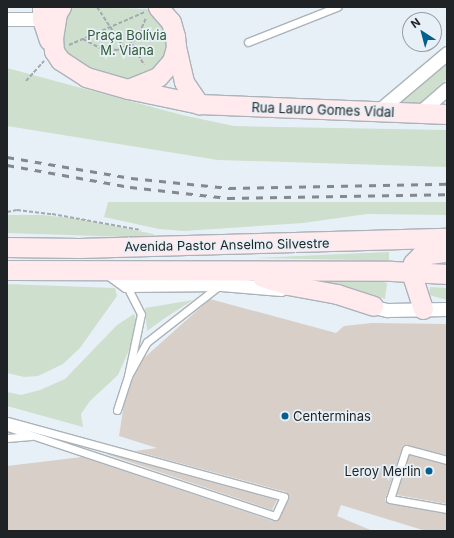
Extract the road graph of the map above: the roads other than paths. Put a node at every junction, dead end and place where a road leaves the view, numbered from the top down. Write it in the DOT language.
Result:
graph roads {
  1 [pos="61,7"];
  2 [pos="178,7"];
  3 [pos="337,7"];
  4 [pos="153,9"];
  5 [pos="42,13"];
  6 [pos="7,19"];
  7 [pos="176,41"];
  8 [pos="248,42"];
  9 [pos="60,48"];
  10 [pos="447,53"];
  11 [pos="128,89"];
  12 [pos="447,89"];
  13 [pos="199,104"];
  14 [pos="377,112"];
  15 [pos="419,113"];
  16 [pos="447,114"];
  17 [pos="447,238"];
  18 [pos="7,247"];
  19 [pos="447,252"];
  20 [pos="7,270"];
  21 [pos="108,272"];
  22 [pos="247,272"];
  23 [pos="411,273"];
  24 [pos="447,274"];
  25 [pos="221,284"];
  26 [pos="126,285"];
  27 [pos="373,306"];
  28 [pos="423,309"];
  29 [pos="447,309"];
  30 [pos="128,376"];
  31 [pos="117,410"];
  32 [pos="7,421"];
  33 [pos="7,427"];
  34 [pos="36,436"];
  35 [pos="7,438"];
  36 [pos="447,460"];
  37 [pos="447,509"];
  1 -- 9 [label="main road"];
  2 -- 7 [label="main road"];
  3 -- 8 [label="lane"];
  4 -- 7 [label="main road"];
  5 -- 6 [label="street"];
  5 -- 9 [label="main road"];
  7 -- 11 [label="main road"];
  7 -- 13 [label="main road"];
  9 -- 11 [label="main road, Rua Lauro Gomes Vidal"];
  10 -- 14 [label="street"];
  11 -- 13 [label="main road, Rua Lauro Gomes Vidal"];
  12 -- 15 [label="street"];
  13 -- 14 [label="main road, Rua Lauro Gomes Vidal"];
  14 -- 15 [label="main road, Rua Lauro Gomes Vidal"];
  15 -- 16 [label="main road, Rua Lauro Gomes Vidal"];
  17 -- 18 [label="main road, Avenida Pastor Anselmo Silvestre"];
  19 -- 23 [label="main road"];
  20 -- 21 [label="main road, Avenida Pastor Anselmo Silvestre"];
  21 -- 22 [label="main road, Avenida Pastor Anselmo Silvestre"];
  21 -- 26 [label="street"];
  22 -- 23 [label="main road, Avenida Pastor Anselmo Silvestre"];
  22 -- 27 [label="main road"];
  23 -- 24 [label="main road, Avenida Pastor Anselmo Silvestre"];
  23 -- 28 [label="main road"];
  25 -- 26 [label="street"];
  25 -- 27 [label="street"];
  25 -- 30 [label="lane"];
  26 -- 30 [label="lane"];
  27 -- 28 [label="street"];
  28 -- 29 [label="street"];
  30 -- 31 [label="lane"];
  32 -- 34 [label="lane"];
  33 -- 34 [label="lane"];
  34 -- 35 [label="lane"];
  36 -- 37 [label="lane"];
}
